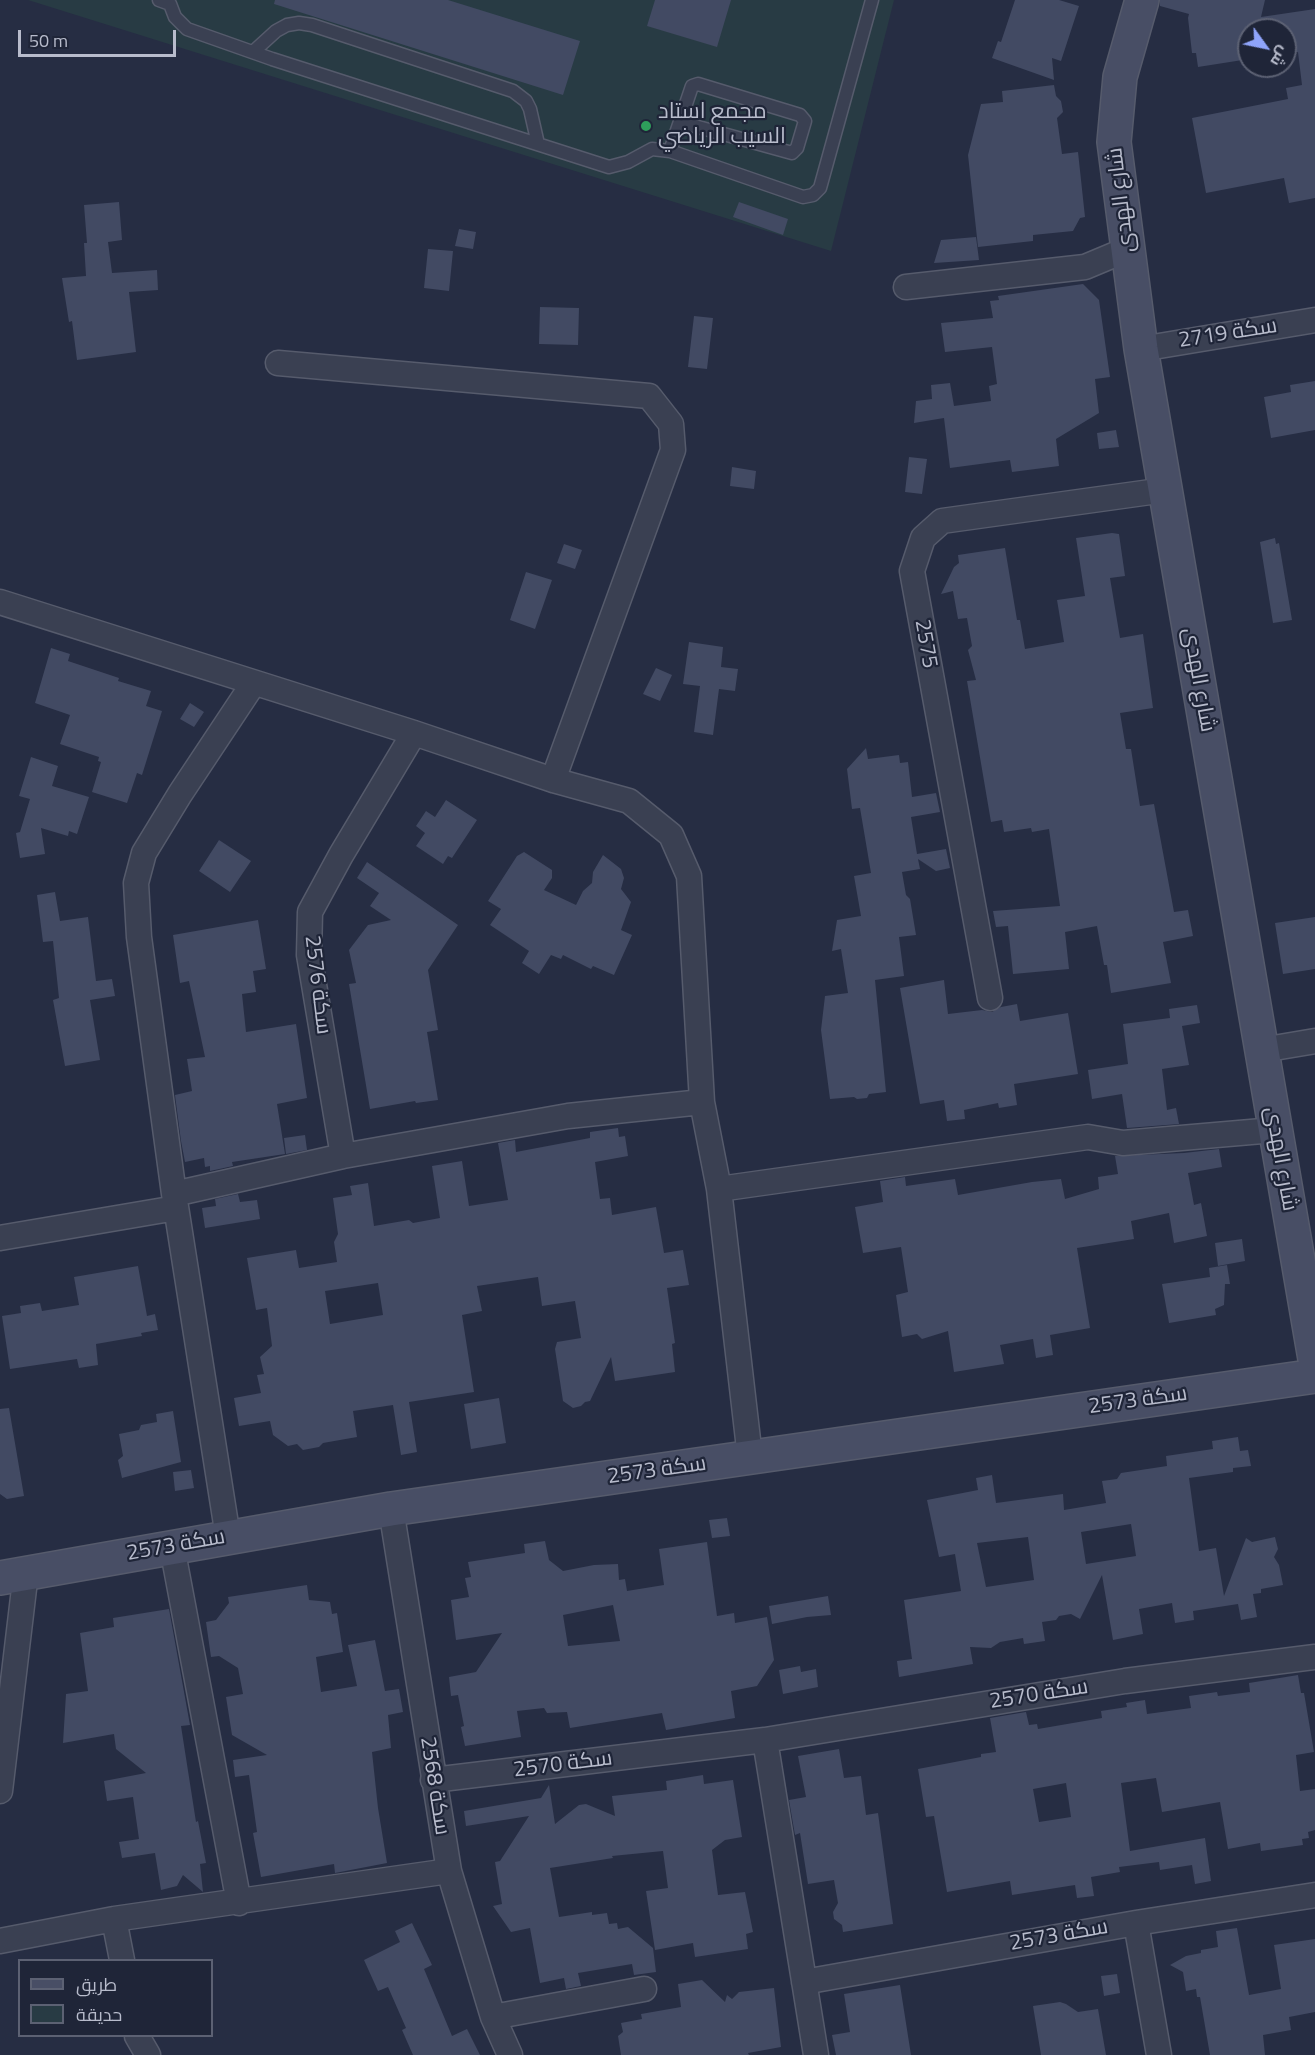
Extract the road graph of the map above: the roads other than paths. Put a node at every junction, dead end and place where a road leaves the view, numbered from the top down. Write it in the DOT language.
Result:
graph roads {
  1 [pos="872,0"];
  2 [pos="1142,0"];
  3 [pos="167,1"];
  4 [pos="253,52"];
  5 [pos="680,122"];
  6 [pos="538,144"];
  7 [pos="670,151"];
  8 [pos="1128,249"];
  9 [pos="906,288"];
  10 [pos="1315,320"];
  11 [pos="1141,349"];
  12 [pos="278,363"];
  13 [pos="1165,490"];
  14 [pos="0,602"];
  15 [pos="253,684"];
  16 [pos="414,733"];
  17 [pos="553,780"];
  18 [pos="990,998"];
  19 [pos="1315,1041"];
  20 [pos="1262,1050"];
  21 [pos="702,1102"];
  22 [pos="1274,1130"];
  23 [pos="343,1156"];
  24 [pos="719,1189"];
  25 [pos="175,1201"];
  26 [pos="0,1238"];
  27 [pos="1315,1359"];
  28 [pos="1315,1376"];
  29 [pos="750,1457"];
  30 [pos="391,1509"];
  31 [pos="228,1537"];
  32 [pos="172,1547"];
  33 [pos="13,1575"];
  34 [pos="1315,1657"];
  35 [pos="765,1740"];
  36 [pos="433,1780"];
  37 [pos="0,1791"];
  38 [pos="449,1871"];
  39 [pos="1315,1895"];
  40 [pos="238,1903"];
  41 [pos="114,1919"];
  42 [pos="1136,1923"];
  43 [pos="0,1941"];
  44 [pos="122,1959"];
  45 [pos="804,1982"];
  46 [pos="644,1989"];
  47 [pos="493,2017"];
  48 [pos="138,2037"];
  49 [pos="148,2055"];
  50 [pos="510,2055"];
  51 [pos="816,2055"];
  52 [pos="1159,2055"];
  1 -- 7 [label="lane"];
  2 -- 8 [label="street, شارع الهدى"];
  3 -- 4 [label="lane"];
  4 -- 6 [label="lane"];
  4 -- 6 [label="lane"];
  5 -- 5 [label="lane"];
  5 -- 7 [label="lane"];
  6 -- 7 [label="lane"];
  8 -- 9 [label="street"];
  8 -- 11 [label="street, شارع الهدى"];
  10 -- 11 [label="street, سكة 2719"];
  11 -- 13 [label="street, شارع الهدى"];
  12 -- 17 [label="street"];
  13 -- 18 [label="street, 2575"];
  13 -- 20 [label="street, شارع الهدى"];
  14 -- 15 [label="street"];
  15 -- 16 [label="street"];
  15 -- 25 [label="street"];
  16 -- 17 [label="street"];
  16 -- 23 [label="street, سكة 2576"];
  17 -- 21 [label="street"];
  19 -- 20 [label="street"];
  20 -- 22 [label="street, شارع الهدى"];
  21 -- 23 [label="street"];
  21 -- 24 [label="street"];
  22 -- 24 [label="street"];
  22 -- 27 [label="street, شارع الهدى"];
  23 -- 25 [label="street"];
  24 -- 29 [label="street"];
  25 -- 26 [label="street"];
  25 -- 31 [label="street"];
  28 -- 29 [label="street, سكة 2573"];
  29 -- 30 [label="street, سكة 2573"];
  30 -- 31 [label="street, سكة 2573"];
  30 -- 36 [label="street, سكة 2568"];
  31 -- 32 [label="street, سكة 2573"];
  32 -- 33 [label="street, سكة 2573"];
  32 -- 40 [label="street"];
  33 -- 37 [label="street"];
  34 -- 35 [label="street, سكة 2570"];
  35 -- 36 [label="street, سكة 2570"];
  35 -- 45 [label="street"];
  36 -- 38 [label="street, سكة 2568"];
  38 -- 40 [label="street"];
  38 -- 47 [label="street, سكة 2568"];
  39 -- 42 [label="street, سكة 2573"];
  40 -- 41 [label="street"];
  41 -- 43 [label="street"];
  41 -- 44 [label="street"];
  42 -- 45 [label="street, سكة 2573"];
  42 -- 52 [label="street"];
  45 -- 51 [label="street"];
  46 -- 47 [label="street"];
  47 -- 50 [label="street, سكة 2568"];
  48 -- 49 [label="street"];
}
